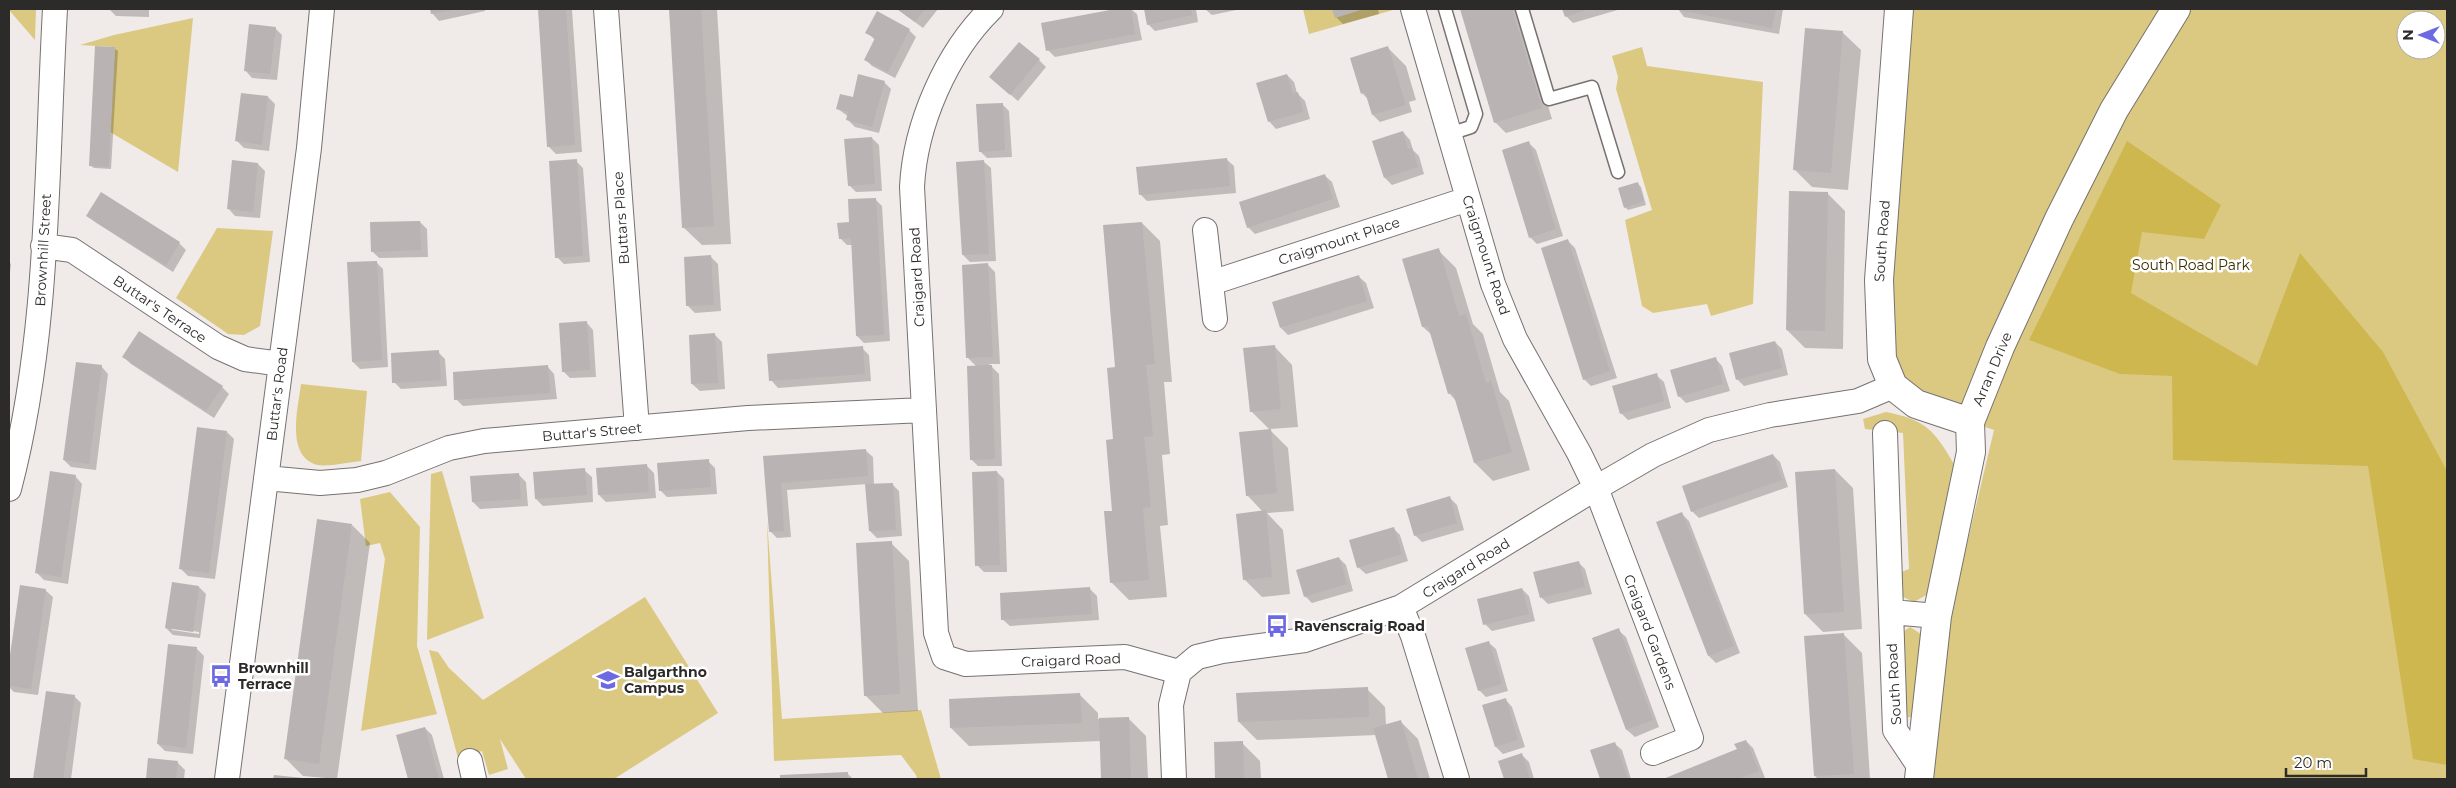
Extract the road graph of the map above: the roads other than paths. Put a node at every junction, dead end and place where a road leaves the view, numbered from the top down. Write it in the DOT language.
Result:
graph roads {
  1 [pos="55,9"];
  2 [pos="322,9"];
  3 [pos="606,9"];
  4 [pos="991,9"];
  5 [pos="1413,9"];
  6 [pos="1445,9"];
  7 [pos="1522,9"];
  8 [pos="1899,9"];
  9 [pos="2176,9"];
  10 [pos="1449,134"];
  11 [pos="1618,172"];
  12 [pos="1468,199"];
  13 [pos="1206,230"];
  14 [pos="43,246"];
  15 [pos="1211,283"];
  16 [pos="1215,319"];
  17 [pos="281,364"];
  18 [pos="1893,386"];
  19 [pos="924,410"];
  20 [pos="1970,422"];
  21 [pos="637,428"];
  22 [pos="1885,433"];
  23 [pos="266,478"];
  24 [pos="1596,488"];
  25 [pos="9,489"];
  26 [pos="1401,607"];
  27 [pos="1891,612"];
  28 [pos="1937,616"];
  29 [pos="1179,672"];
  30 [pos="1653,753"];
  31 [pos="1919,773"];
  32 [pos="227,779"];
  33 [pos="1174,779"];
  34 [pos="1457,779"];
  1 -- 14 [label="street, Brownhill Street"];
  2 -- 17 [label="street, Buttar's Road"];
  3 -- 21 [label="street, Buttars Place"];
  4 -- 19 [label="street, Craigard Road"];
  5 -- 10 [label="street, Craigmount Road"];
  6 -- 10 [label="lane"];
  7 -- 11 [label="lane"];
  8 -- 18 [label="street, South Road"];
  9 -- 20 [label="street, Arran Drive"];
  10 -- 12 [label="street, Craigmount Road"];
  12 -- 15 [label="street, Craigmount Place"];
  12 -- 24 [label="street, Craigmount Road"];
  13 -- 15 [label="street"];
  14 -- 17 [label="street, Buttar's Terrace"];
  14 -- 25 [label="street, Brownhill Street"];
  15 -- 16 [label="street"];
  17 -- 23 [label="street, Buttar's Road"];
  18 -- 20 [label="street, South Road"];
  18 -- 24 [label="street, Craigard Road"];
  19 -- 21 [label="street, Buttar's Street"];
  19 -- 29 [label="street, Craigard Road"];
  20 -- 28 [label="street, Arran Drive"];
  21 -- 23 [label="street, Buttar's Street"];
  22 -- 27 [label="street, South Road"];
  23 -- 32 [label="street, Buttar's Road"];
  24 -- 26 [label="street, Craigard Road"];
  24 -- 30 [label="street, Craigard Gardens"];
  26 -- 29 [label="street, Craigard Road"];
  26 -- 34 [label="street"];
  27 -- 28 [label="street"];
  27 -- 31 [label="street, South Road"];
  28 -- 31 [label="street, Arran Drive"];
  29 -- 33 [label="street"];
}
